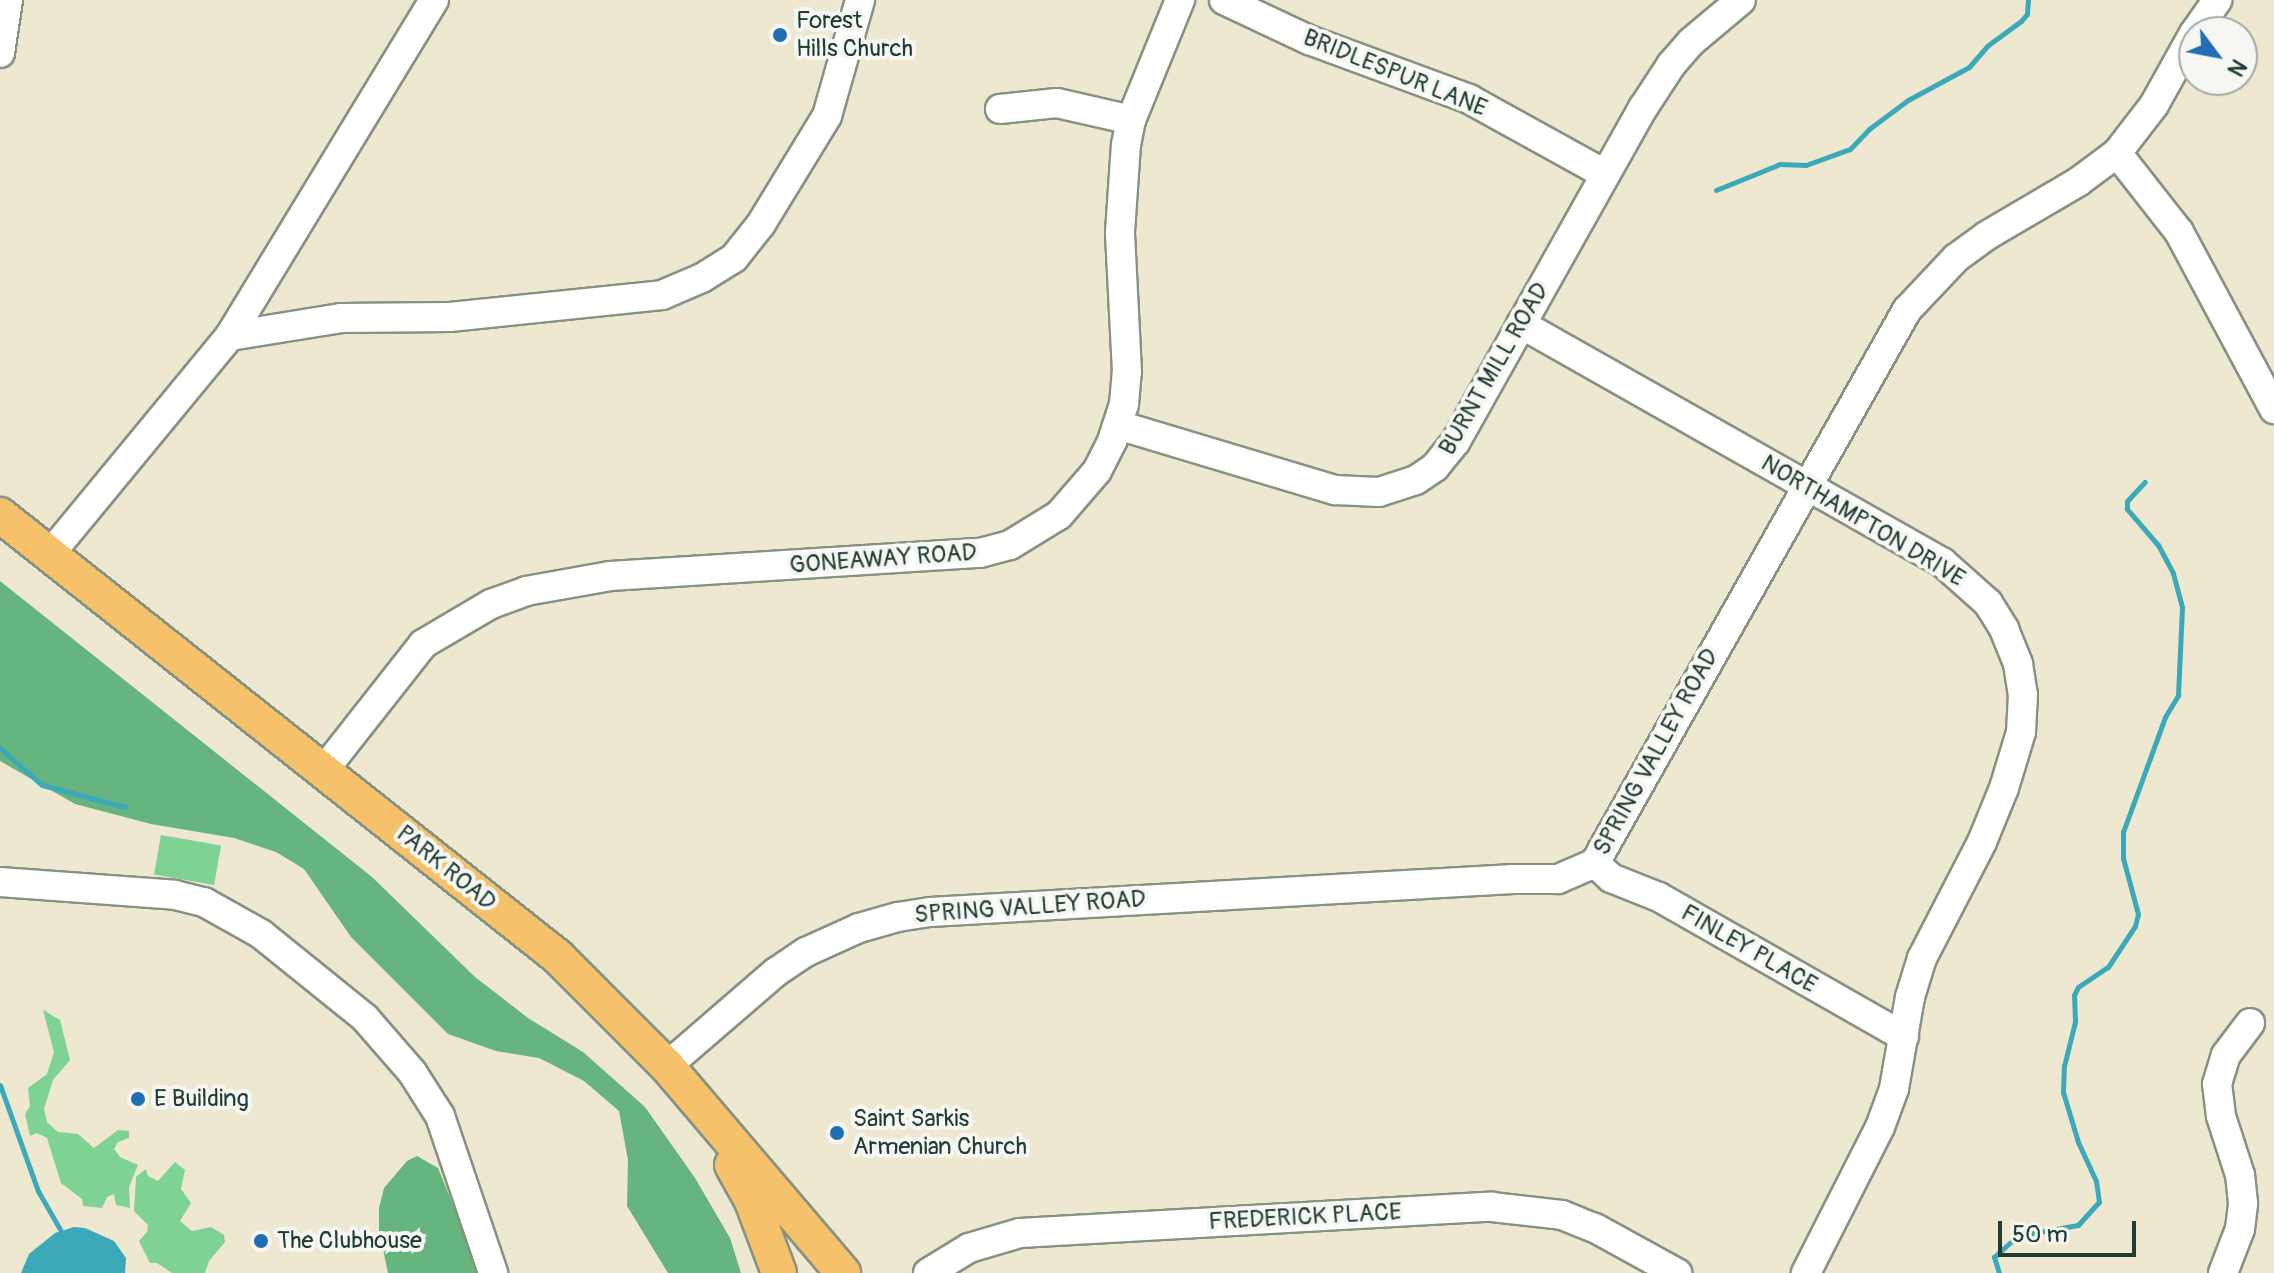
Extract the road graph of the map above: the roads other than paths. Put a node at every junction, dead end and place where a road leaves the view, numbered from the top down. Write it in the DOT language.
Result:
graph roads {
  1 [pos="8,0"];
  2 [pos="434,0"];
  3 [pos="860,0"];
  4 [pos="1180,0"];
  5 [pos="1224,0"];
  6 [pos="1741,0"];
  7 [pos="0,53"];
  8 [pos="2178,62"];
  9 [pos="1000,109"];
  10 [pos="1131,120"];
  11 [pos="2117,153"];
  12 [pos="1605,174"];
  13 [pos="1521,324"];
  14 [pos="230,336"];
  15 [pos="2274,409"];
  16 [pos="1118,425"];
  17 [pos="1805,484"];
  18 [pos="0,515"];
  19 [pos="50,554"];
  20 [pos="324,770"];
  21 [pos="1595,863"];
  22 [pos="0,882"];
  23 [pos="2250,1023"];
  24 [pos="1904,1037"];
  25 [pos="667,1066"];
  26 [pos="692,1095"];
  27 [pos="493,1273"];
  28 [pos="779,1273"];
  29 [pos="843,1273"];
  30 [pos="928,1273"];
  31 [pos="1677,1273"];
  32 [pos="1806,1273"];
  33 [pos="2223,1273"];
  1 -- 7 [label="street"];
  2 -- 14 [label="street"];
  3 -- 14 [label="street"];
  4 -- 10 [label="street, GONEAWAY ROAD"];
  5 -- 12 [label="street, BRIDLESPUR LANE"];
  6 -- 12 [label="street, BURNT MILL ROAD"];
  8 -- 11 [label="street, SPRING VALLEY ROAD"];
  9 -- 10 [label="street"];
  10 -- 16 [label="street, GONEAWAY ROAD"];
  11 -- 15 [label="street"];
  11 -- 17 [label="street, SPRING VALLEY ROAD"];
  12 -- 13 [label="street, BURNT MILL ROAD"];
  13 -- 16 [label="street, BURNT MILL ROAD"];
  13 -- 17 [label="street, NORTHAMPTON DRIVE"];
  14 -- 19 [label="street"];
  16 -- 20 [label="street, GONEAWAY ROAD"];
  17 -- 21 [label="street, SPRING VALLEY ROAD"];
  17 -- 24 [label="street, NORTHAMPTON DRIVE"];
  18 -- 19 [label="main road, PARK ROAD"];
  19 -- 20 [label="main road, PARK ROAD"];
  20 -- 25 [label="main road, PARK ROAD"];
  21 -- 24 [label="street, FINLEY PLACE"];
  21 -- 25 [label="street, SPRING VALLEY ROAD"];
  22 -- 27 [label="street"];
  23 -- 33 [label="street"];
  24 -- 32 [label="street, NORTHAMPTON DRIVE"];
  25 -- 26 [label="main road, PARK ROAD"];
  26 -- 28 [label="main road"];
  26 -- 29 [label="main road, PARK ROAD"];
  30 -- 31 [label="street, FREDERICK PLACE"];
}
